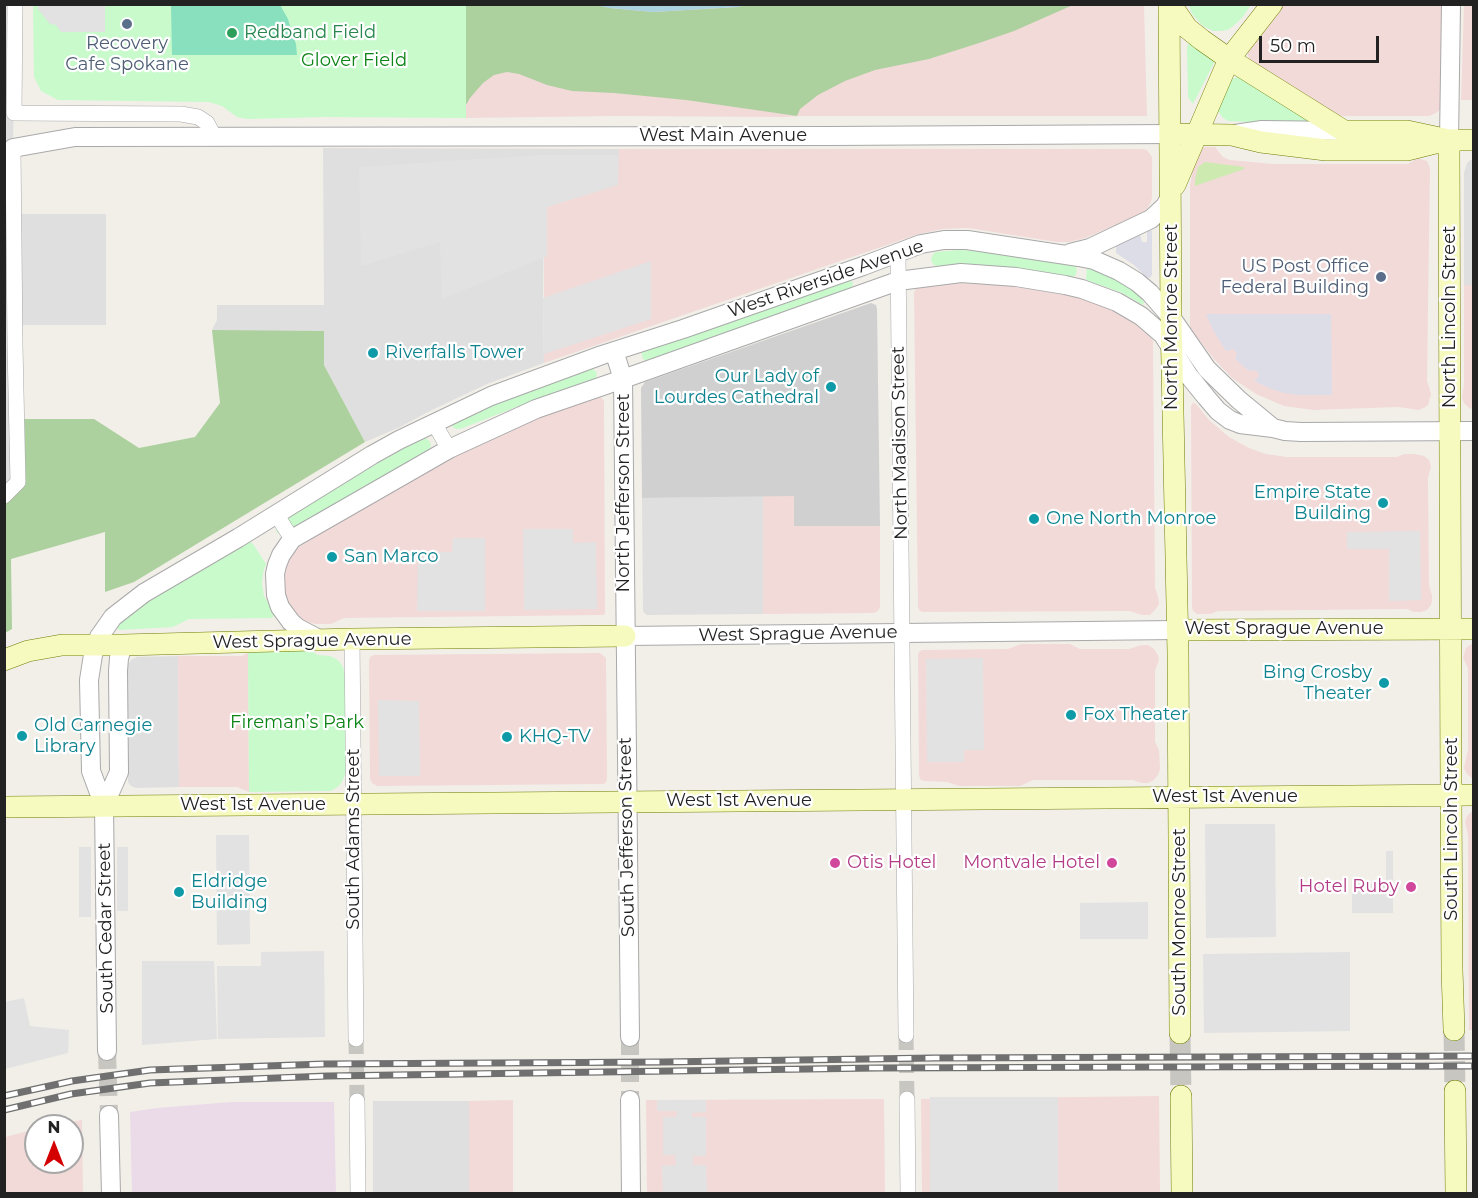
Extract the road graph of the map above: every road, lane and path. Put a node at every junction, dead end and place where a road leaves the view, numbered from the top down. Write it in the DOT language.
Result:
graph roads {
  1 [pos="15,4"];
  2 [pos="1171,4"];
  3 [pos="1272,4"];
  4 [pos="1451,4"];
  5 [pos="1229,59"];
  6 [pos="1344,131"];
  7 [pos="1170,134"];
  8 [pos="1196,134"];
  9 [pos="1232,135"];
  10 [pos="214,136"];
  11 [pos="1449,140"];
  12 [pos="1473,140"];
  13 [pos="9,149"];
  14 [pos="1171,195"];
  15 [pos="898,253"];
  16 [pos="1062,254"];
  17 [pos="898,280"];
  18 [pos="1057,284"];
  19 [pos="1171,317"];
  20 [pos="10,345"];
  21 [pos="1172,348"];
  22 [pos="614,351"];
  23 [pos="623,379"];
  24 [pos="434,423"];
  25 [pos="1273,428"];
  26 [pos="1450,431"];
  27 [pos="1473,431"];
  28 [pos="449,449"];
  29 [pos="4,496"];
  30 [pos="276,514"];
  31 [pos="292,539"];
  32 [pos="1451,629"];
  33 [pos="1473,629"];
  34 [pos="1178,630"];
  35 [pos="901,633"];
  36 [pos="625,636"];
  37 [pos="352,639"];
  38 [pos="323,641"];
  39 [pos="96,644"];
  40 [pos="123,645"];
  41 [pos="4,660"];
  42 [pos="1473,795"];
  43 [pos="1451,796"];
  44 [pos="1179,798"];
  45 [pos="904,800"];
  46 [pos="626,802"];
  47 [pos="354,804"];
  48 [pos="104,806"];
  49 [pos="4,807"];
  50 [pos="1454,1030"];
  51 [pos="1180,1033"];
  52 [pos="906,1035"];
  53 [pos="630,1037"];
  54 [pos="356,1039"];
  55 [pos="107,1051"];
  56 [pos="1455,1091"];
  57 [pos="1181,1096"];
  58 [pos="907,1099"];
  59 [pos="630,1100"];
  60 [pos="357,1101"];
  61 [pos="109,1115"];
  62 [pos="111,1194"];
  63 [pos="358,1194"];
  64 [pos="631,1194"];
  65 [pos="908,1194"];
  66 [pos="1182,1194"];
  67 [pos="1456,1194"];
  1 -- 10 [label="street"];
  2 -- 5 [label="main road, North Monroe Street"];
  2 -- 7 [label="main road, North Monroe Street"];
  3 -- 5 [label="main road"];
  4 -- 11 [label="street, North Lincoln Street"];
  5 -- 6 [label="main road, North Monroe Street"];
  5 -- 8 [label="main road"];
  6 -- 9 [label="street, West Main Avenue"];
  6 -- 11 [label="main road, West Main Avenue"];
  7 -- 8 [label="main road, West Main Avenue"];
  7 -- 10 [label="street, West Main Avenue"];
  7 -- 14 [label="main road, North Monroe Street"];
  8 -- 9 [label="main road, West Main Avenue"];
  8 -- 14 [label="main road"];
  9 -- 11 [label="main road, West Main Avenue"];
  10 -- 13 [label="street, West Main Avenue"];
  11 -- 12 [label="main road, West Main Avenue"];
  11 -- 26 [label="main road, North Lincoln Street"];
  13 -- 20 [label="street"];
  14 -- 16 [label="street"];
  14 -- 19 [label="main road, North Monroe Street"];
  15 -- 16 [label="street, West Riverside Avenue"];
  15 -- 17 [label="street, North Madison Street"];
  15 -- 22 [label="street, West Riverside Avenue"];
  16 -- 18 [label="street"];
  16 -- 19 [label="street, West Riverside Avenue"];
  17 -- 18 [label="street, West Riverside Avenue"];
  17 -- 23 [label="street, West Riverside Avenue"];
  17 -- 35 [label="street, North Madison Street"];
  18 -- 21 [label="street, West Riverside Avenue"];
  19 -- 21 [label="main road, North Monroe Street"];
  19 -- 25 [label="street, West Riverside Avenue"];
  20 -- 29 [label="street"];
  21 -- 25 [label="street, West Riverside Avenue"];
  21 -- 34 [label="main road, North Monroe Street"];
  22 -- 23 [label="street, North Jefferson Street"];
  22 -- 24 [label="street, West Riverside Avenue"];
  23 -- 28 [label="street, West Riverside Avenue"];
  23 -- 36 [label="street, North Jefferson Street"];
  24 -- 28 [label="street"];
  24 -- 30 [label="street, West Riverside Avenue"];
  25 -- 26 [label="street, West Riverside Avenue"];
  26 -- 27 [label="street, West Riverside Avenue"];
  26 -- 32 [label="main road, North Lincoln Street"];
  28 -- 31 [label="street, West Riverside Avenue"];
  30 -- 31 [label="street"];
  30 -- 39 [label="street, West Riverside Avenue"];
  31 -- 38 [label="street"];
  32 -- 33 [label="main road, West Sprague Avenue"];
  32 -- 34 [label="main road, West Sprague Avenue"];
  32 -- 43 [label="main road, South Lincoln Street"];
  34 -- 35 [label="street, West Sprague Avenue"];
  34 -- 44 [label="main road, South Monroe Street"];
  35 -- 36 [label="street, West Sprague Avenue"];
  35 -- 45 [label="street, North Madison Street"];
  36 -- 37 [label="main road, West Sprague Avenue"];
  36 -- 46 [label="street, South Jefferson Street"];
  37 -- 38 [label="main road, West Sprague Avenue"];
  37 -- 47 [label="street, South Adams Street"];
  38 -- 40 [label="main road, West Sprague Avenue"];
  39 -- 40 [label="main road"];
  39 -- 41 [label="main road"];
  39 -- 48 [label="street, South Cedar Street"];
  40 -- 48 [label="street, South Cedar Street"];
  42 -- 43 [label="main road, West 1st Avenue"];
  43 -- 44 [label="main road, West 1st Avenue"];
  43 -- 50 [label="main road, South Lincoln Street"];
  44 -- 45 [label="main road, West 1st Avenue"];
  44 -- 51 [label="main road, South Monroe Street"];
  45 -- 46 [label="main road, West 1st Avenue"];
  45 -- 52 [label="street, North Madison Street"];
  46 -- 47 [label="main road, West 1st Avenue"];
  46 -- 53 [label="street, South Jefferson Street"];
  47 -- 48 [label="main road, West 1st Avenue"];
  47 -- 54 [label="street, South Adams Street"];
  48 -- 49 [label="main road, West 1st Avenue"];
  48 -- 55 [label="street, South Cedar Street"];
  56 -- 67 [label="main road"];
  57 -- 66 [label="main road"];
  58 -- 65 [label="street"];
  59 -- 64 [label="street"];
  60 -- 63 [label="street"];
  61 -- 62 [label="street"];
}
